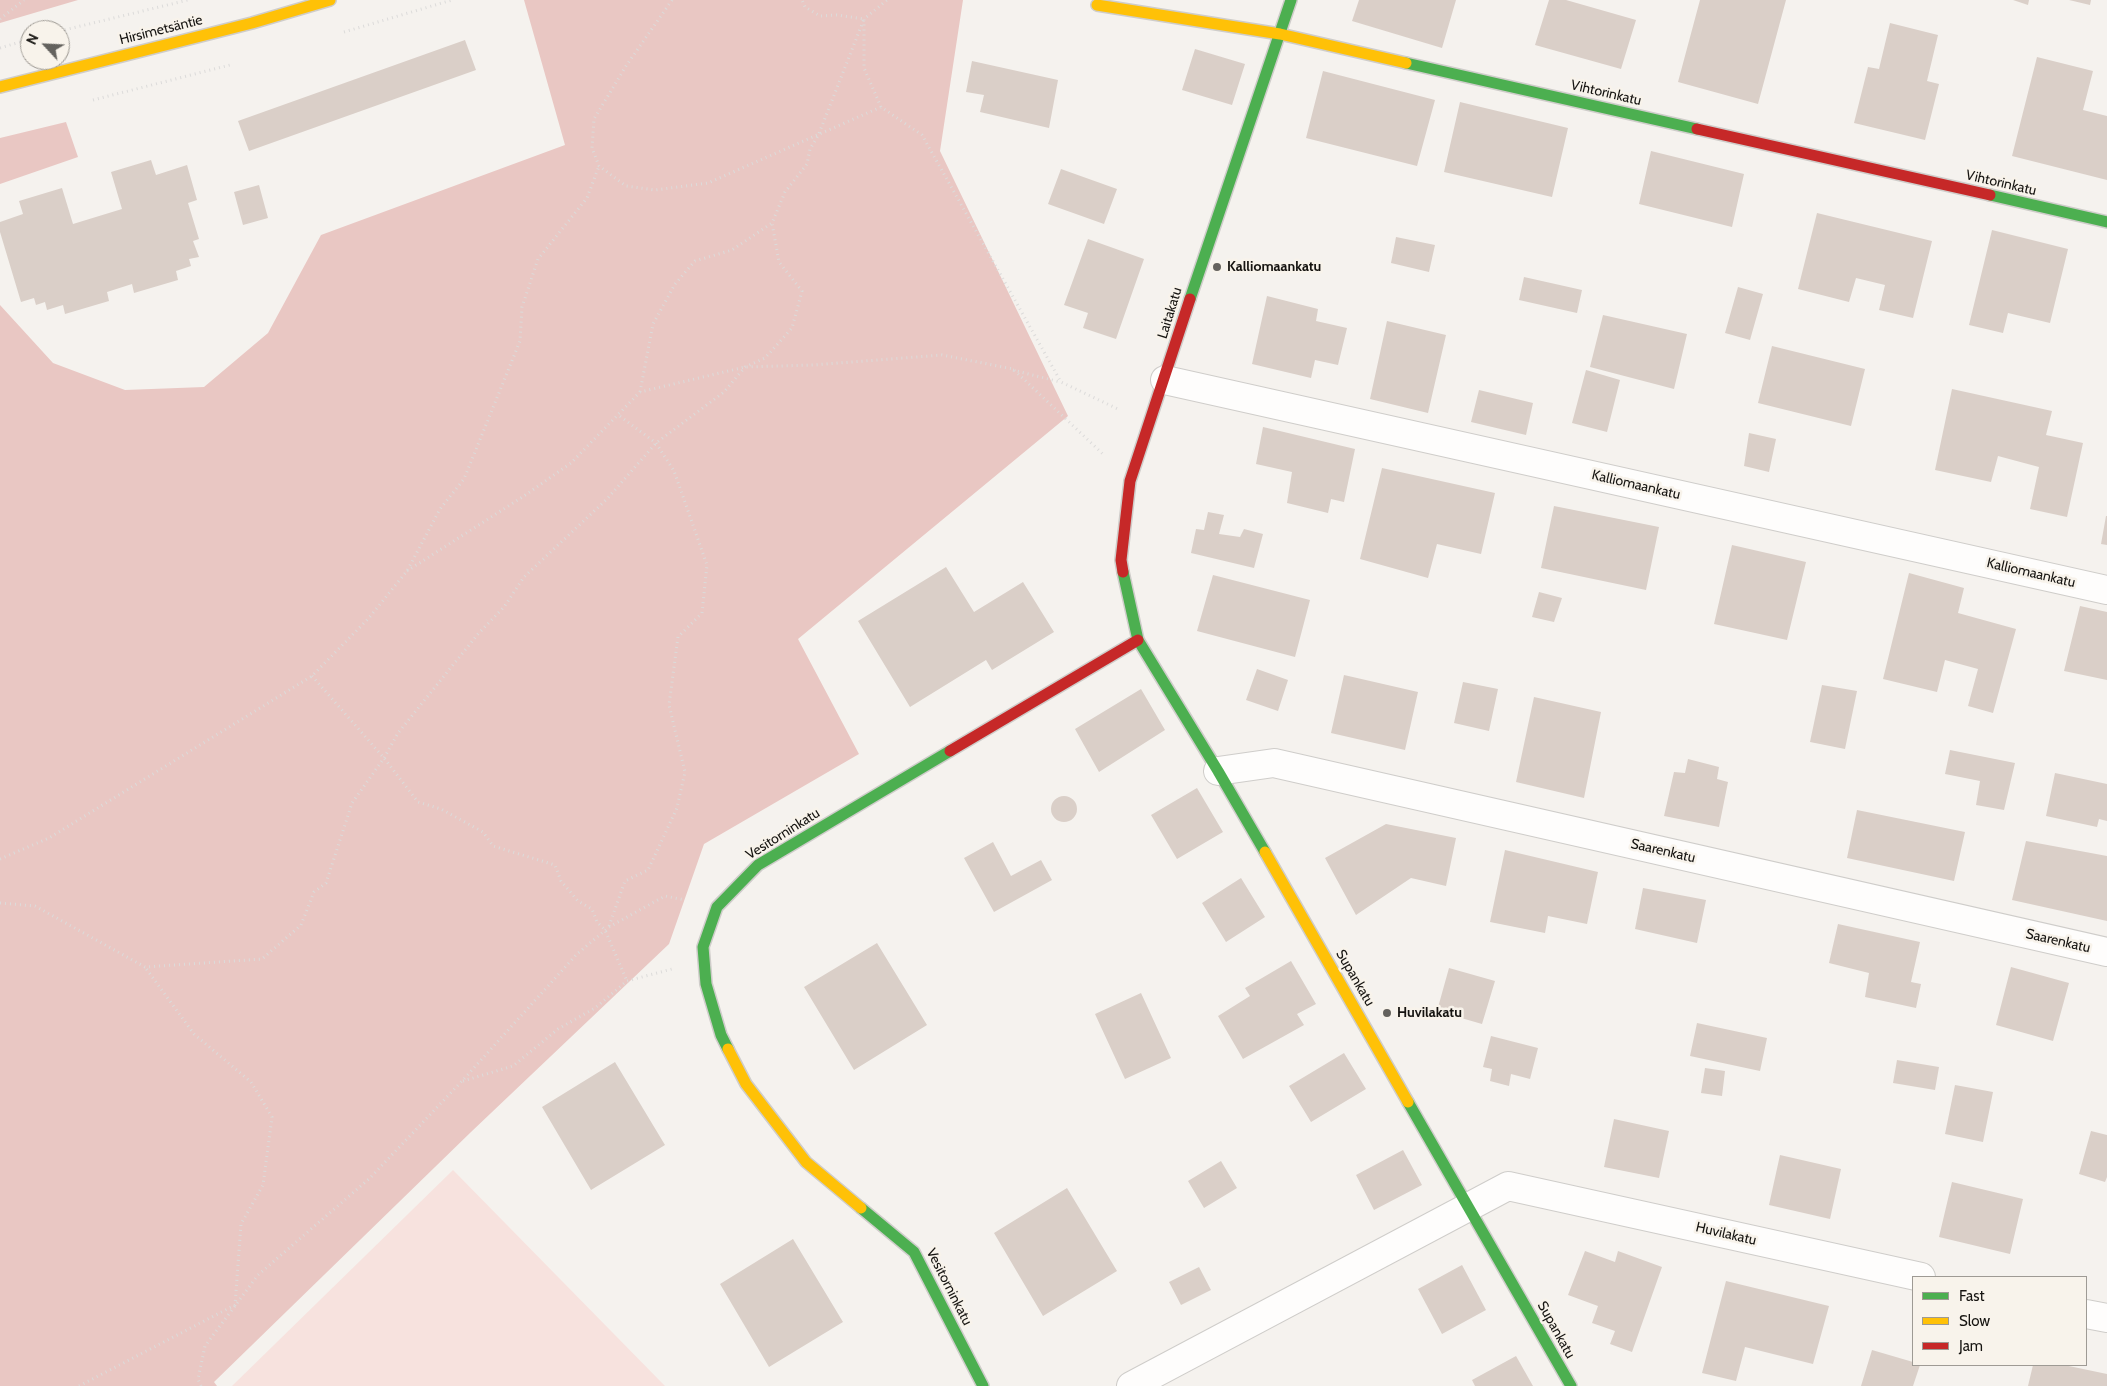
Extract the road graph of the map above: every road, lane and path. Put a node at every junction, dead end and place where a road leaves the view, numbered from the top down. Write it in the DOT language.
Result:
graph roads {
  1 [pos="24,0"];
  2 [pos="188,0"];
  3 [pos="330,0"];
  4 [pos="672,0"];
  5 [pos="802,0"];
  6 [pos="887,0"];
  7 [pos="1292,0"];
  8 [pos="1097,4"];
  9 [pos="0,19"];
  10 [pos="864,19"];
  11 [pos="70,29"];
  12 [pos="1280,34"];
  13 [pos="20,42"];
  14 [pos="0,48"];
  15 [pos="0,87"];
  16 [pos="881,107"];
  17 [pos="818,136"];
  18 [pos="599,166"];
  19 [pos="2107,222"];
  20 [pos="772,223"];
  21 [pos="745,367"];
  22 [pos="1013,370"];
  23 [pos="1165,380"];
  24 [pos="1061,382"];
  25 [pos="640,392"];
  26 [pos="617,414"];
  27 [pos="1149,425"];
  28 [pos="656,443"];
  29 [pos="1130,481"];
  30 [pos="406,571"];
  31 [pos="2107,590"];
  32 [pos="1138,640"];
  33 [pos="312,676"];
  34 [pos="384,758"];
  35 [pos="1218,771"];
  36 [pos="0,859"];
  37 [pos="0,903"];
  38 [pos="717,907"];
  39 [pos="607,929"];
  40 [pos="2107,952"];
  41 [pos="145,967"];
  42 [pos="705,968"];
  43 [pos="627,982"];
  44 [pos="462,1081"];
  45 [pos="1469,1207"];
  46 [pos="1916,1276"];
  47 [pos="235,1306"];
  48 [pos="2087,1314"];
  49 [pos="2107,1318"];
  50 [pos="198,1379"];
  51 [pos="79,1386"];
  52 [pos="196,1386"];
  53 [pos="201,1386"];
  54 [pos="983,1386"];
  55 [pos="1131,1386"];
  56 [pos="1571,1386"];
  1 -- 9 [label="path"];
  2 -- 11 [label="path"];
  3 -- 15 [label="street, Hirsimetsäntie"];
  4 -- 18 [label="path"];
  5 -- 10 [label="path"];
  6 -- 10 [label="path"];
  7 -- 12 [label="street, Laitakatu"];
  8 -- 12 [label="street, Vihtorinkatu"];
  10 -- 16 [label="path"];
  10 -- 17 [label="path"];
  12 -- 19 [label="street, Vihtorinkatu"];
  12 -- 23 [label="street, Laitakatu"];
  13 -- 14 [label="path"];
  16 -- 17 [label="path"];
  16 -- 24 [label="path"];
  17 -- 18 [label="path"];
  17 -- 20 [label="path"];
  18 -- 30 [label="path"];
  20 -- 21 [label="path"];
  20 -- 25 [label="path"];
  21 -- 22 [label="path"];
  21 -- 25 [label="path"];
  21 -- 28 [label="path"];
  22 -- 24 [label="path"];
  22 -- 29 [label="path"];
  23 -- 27 [label="street, Laitakatu"];
  23 -- 31 [label="street, Kalliomaankatu"];
  24 -- 27 [label="path"];
  25 -- 26 [label="path"];
  26 -- 28 [label="path"];
  26 -- 30 [label="path"];
  27 -- 29 [label="street, Laitakatu"];
  28 -- 34 [label="path"];
  28 -- 39 [label="path"];
  29 -- 32 [label="street, Laitakatu"];
  30 -- 33 [label="path"];
  32 -- 35 [label="street, Supankatu"];
  32 -- 38 [label="street, Vesitorninkatu"];
  33 -- 34 [label="path"];
  33 -- 36 [label="path"];
  34 -- 39 [label="path"];
  34 -- 41 [label="path"];
  35 -- 40 [label="street, Saarenkatu"];
  35 -- 45 [label="street, Supankatu"];
  37 -- 41 [label="path"];
  38 -- 39 [label="path"];
  38 -- 42 [label="street, Vesitorninkatu"];
  39 -- 43 [label="path"];
  39 -- 44 [label="path"];
  41 -- 47 [label="path"];
  42 -- 43 [label="path"];
  42 -- 54 [label="street, Vesitorninkatu"];
  43 -- 44 [label="path"];
  44 -- 47 [label="path"];
  45 -- 46 [label="street, Huvilakatu"];
  45 -- 55 [label="street, Huvilakatu"];
  45 -- 56 [label="street, Supankatu"];
  47 -- 50 [label="path"];
  47 -- 51 [label="path"];
  48 -- 49 [label="street"];
  50 -- 52 [label="path"];
  50 -- 53 [label="path"];
}
